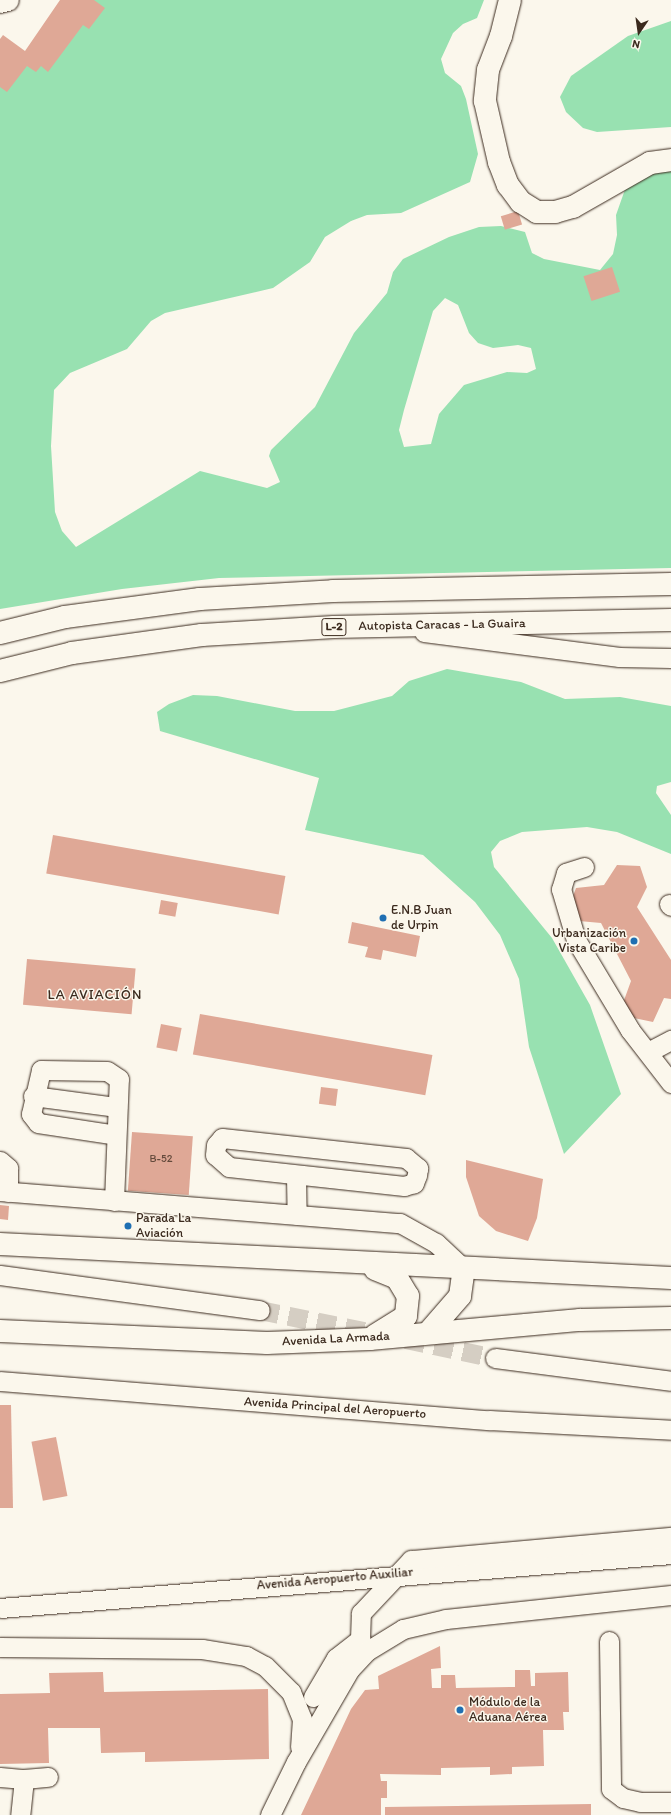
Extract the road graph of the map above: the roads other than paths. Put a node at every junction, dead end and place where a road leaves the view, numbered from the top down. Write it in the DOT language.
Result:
graph roads {
  1 [pos="8,0"];
  2 [pos="510,0"];
  3 [pos="0,2"];
  4 [pos="671,160"];
  5 [pos="671,584"];
  6 [pos="671,620"];
  7 [pos="377,626"];
  8 [pos="0,633"];
  9 [pos="671,658"];
  10 [pos="0,671"];
  11 [pos="584,867"];
  12 [pos="671,1040"];
  13 [pos="648,1052"];
  14 [pos="671,1083"];
  15 [pos="33,1096"];
  16 [pos="117,1107"];
  17 [pos="116,1135"];
  18 [pos="0,1161"];
  19 [pos="296,1176"];
  20 [pos="4,1191"];
  21 [pos="114,1201"];
  22 [pos="297,1215"];
  23 [pos="0,1244"];
  24 [pos="362,1264"];
  25 [pos="464,1269"];
  26 [pos="0,1275"];
  27 [pos="671,1278"];
  28 [pos="260,1310"];
  29 [pos="671,1318"];
  30 [pos="0,1331"];
  31 [pos="428,1333"];
  32 [pos="370,1339"];
  33 [pos="495,1358"];
  34 [pos="0,1381"];
  35 [pos="671,1381"];
  36 [pos="671,1430"];
  37 [pos="671,1537"];
  38 [pos="671,1554"];
  39 [pos="398,1574"];
  40 [pos="671,1595"];
  41 [pos="0,1608"];
  42 [pos="609,1641"];
  43 [pos="0,1648"];
  44 [pos="313,1697"];
  45 [pos="296,1762"];
  46 [pos="0,1777"];
  47 [pos="48,1777"];
  48 [pos="24,1778"];
  49 [pos="671,1802"];
  50 [pos="20,1815"];
  51 [pos="270,1815"];
  1 -- 3 [label="main road"];
  2 -- 4 [label="main road"];
  5 -- 8 [label="main road"];
  6 -- 7 [label="main road, Autopista Caracas - La Guaira / L-2"];
  7 -- 9 [label="street"];
  7 -- 10 [label="main road, Autopista Caracas - La Guaira / L-2"];
  11 -- 13 [label="street"];
  12 -- 13 [label="street"];
  13 -- 14 [label="street"];
  15 -- 16 [label="street"];
  15 -- 16 [label="street"];
  15 -- 17 [label="street"];
  16 -- 17 [label="street"];
  17 -- 21 [label="street"];
  18 -- 20 [label="street"];
  19 -- 19 [label="street"];
  19 -- 22 [label="street"];
  20 -- 21 [label="street"];
  21 -- 22 [label="street"];
  22 -- 25 [label="street"];
  23 -- 24 [label="main road"];
  24 -- 25 [label="main road"];
  24 -- 32 [label="main road"];
  25 -- 27 [label="main road"];
  25 -- 31 [label="main road"];
  26 -- 28 [label="street"];
  29 -- 31 [label="main road, Avenida La Armada"];
  30 -- 32 [label="main road, Avenida La Armada"];
  31 -- 32 [label="main road, Avenida La Armada"];
  33 -- 35 [label="street"];
  34 -- 36 [label="street, Avenida Principal del Aeropuerto"];
  37 -- 39 [label="street"];
  38 -- 39 [label="street, Avenida Aeropuerto Auxiliar"];
  39 -- 41 [label="street, Avenida Aeropuerto Auxiliar"];
  39 -- 44 [label="street"];
  40 -- 45 [label="street"];
  42 -- 49 [label="street"];
  43 -- 45 [label="street"];
  45 -- 51 [label="street"];
  46 -- 48 [label="street"];
  47 -- 48 [label="street"];
  48 -- 50 [label="street"];
}
